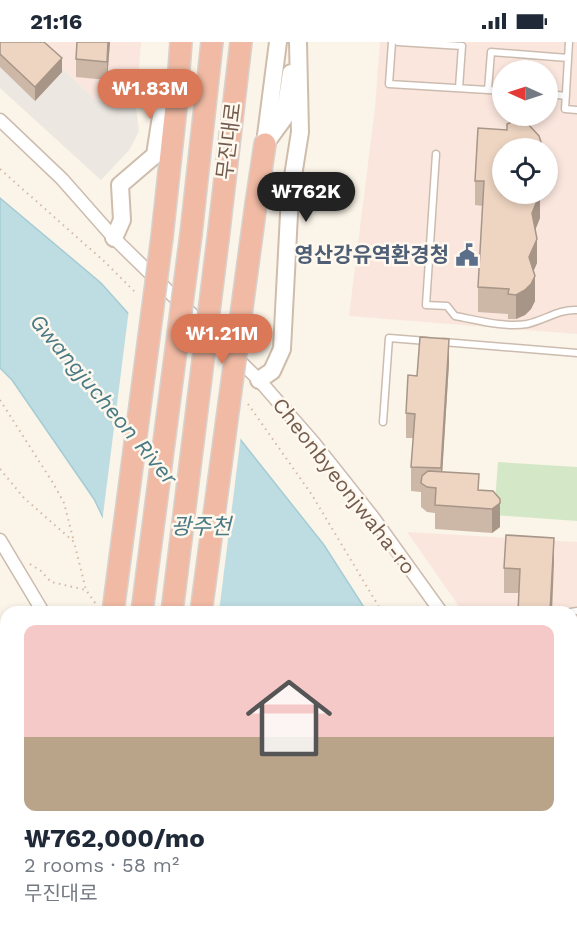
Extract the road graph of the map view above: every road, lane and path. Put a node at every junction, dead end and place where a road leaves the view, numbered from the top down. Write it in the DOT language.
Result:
graph roads {
  1 [pos="212,42"];
  2 [pos="241,42"];
  3 [pos="278,42"];
  4 [pos="297,42"];
  5 [pos="392,42"];
  6 [pos="398,42"];
  7 [pos="568,42"];
  8 [pos="177,43"];
  9 [pos="568,58"];
  10 [pos="459,88"];
  11 [pos="488,90"];
  12 [pos="492,90"];
  13 [pos="558,95"];
  14 [pos="566,96"];
  15 [pos="170,104"];
  16 [pos="577,110"];
  17 [pos="0,120"];
  18 [pos="265,144"];
  19 [pos="436,154"];
  20 [pos="114,238"];
  21 [pos="577,310"];
  22 [pos="577,353"];
  23 [pos="259,380"];
  24 [pos="0,400"];
  25 [pos="383,422"];
  26 [pos="0,469"];
  27 [pos="74,542"];
  28 [pos="4,545"];
  29 [pos="86,590"];
  30 [pos="40,606"];
  31 [pos="96,606"];
  32 [pos="113,606"];
  33 [pos="143,606"];
  34 [pos="173,606"];
  35 [pos="202,606"];
  36 [pos="437,606"];
  1 -- 33 [label="highway, 무진대로, bridge"];
  2 -- 34 [label="highway, 무진대로, bridge"];
  3 -- 18 [label="street"];
  4 -- 18 [label="street"];
  4 -- 23 [label="street"];
  5 -- 10 [label="lane"];
  6 -- 10 [label="lane"];
  7 -- 9 [label="lane"];
  8 -- 15 [label="highway"];
  9 -- 11 [label="lane"];
  9 -- 14 [label="lane"];
  10 -- 11 [label="lane"];
  11 -- 12 [label="lane"];
  13 -- 14 [label="lane"];
  14 -- 16 [label="lane"];
  15 -- 20 [label="street"];
  15 -- 32 [label="highway, bridge"];
  17 -- 20 [label="street, Cheonbyeonjwaha-ro"];
  18 -- 35 [label="highway, bridge"];
  19 -- 21 [label="lane"];
  20 -- 23 [label="street, Cheonbyeonjwaha-ro"];
  22 -- 25 [label="lane"];
  23 -- 36 [label="street, Cheonbyeonjwaha-ro"];
  24 -- 27 [label="path"];
  26 -- 27 [label="path"];
  27 -- 29 [label="path"];
  28 -- 29 [label="path"];
  28 -- 30 [label="street"];
  29 -- 31 [label="path"];
}
